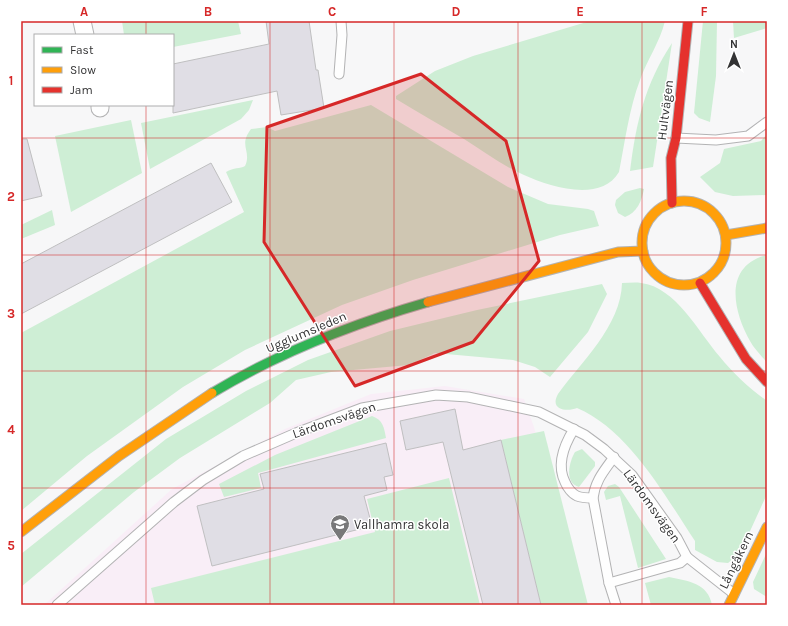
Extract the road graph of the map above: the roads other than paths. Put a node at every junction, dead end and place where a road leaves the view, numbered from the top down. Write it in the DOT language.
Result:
graph roads {
  1 [pos="82,21"];
  2 [pos="341,21"];
  3 [pos="688,21"];
  4 [pos="85,34"];
  5 [pos="339,74"];
  6 [pos="767,122"];
  7 [pos="676,138"];
  8 [pos="672,203"];
  9 [pos="767,228"];
  10 [pos="726,235"];
  11 [pos="643,251"];
  12 [pos="700,283"];
  13 [pos="767,382"];
  14 [pos="574,429"];
  15 [pos="614,457"];
  16 [pos="593,498"];
  17 [pos="767,527"];
  18 [pos="21,532"];
  19 [pos="687,557"];
  20 [pos="609,583"];
  21 [pos="734,594"];
  22 [pos="57,605"];
  23 [pos="616,605"];
  24 [pos="729,605"];
  1 -- 4 [label="street"];
  2 -- 5 [label="lane"];
  3 -- 7 [label="street, Hultvägen"];
  6 -- 7 [label="lane"];
  7 -- 8 [label="street, Hultvägen"];
  8 -- 10 [label="street"];
  8 -- 11 [label="street"];
  9 -- 10 [label="street"];
  10 -- 12 [label="street"];
  11 -- 12 [label="street"];
  11 -- 18 [label="street, Ugglumsleden"];
  12 -- 13 [label="street"];
  14 -- 15 [label="lane, Lärdomsvägen"];
  14 -- 16 [label="lane"];
  14 -- 22 [label="lane, Lärdomsvägen"];
  15 -- 16 [label="lane"];
  15 -- 19 [label="lane, Lärdomsvägen"];
  16 -- 20 [label="lane"];
  17 -- 21 [label="street, Långåkern"];
  19 -- 20 [label="lane"];
  19 -- 21 [label="lane, Lärdomsvägen"];
  20 -- 23 [label="lane"];
  21 -- 24 [label="street, Långåkern"];
}
